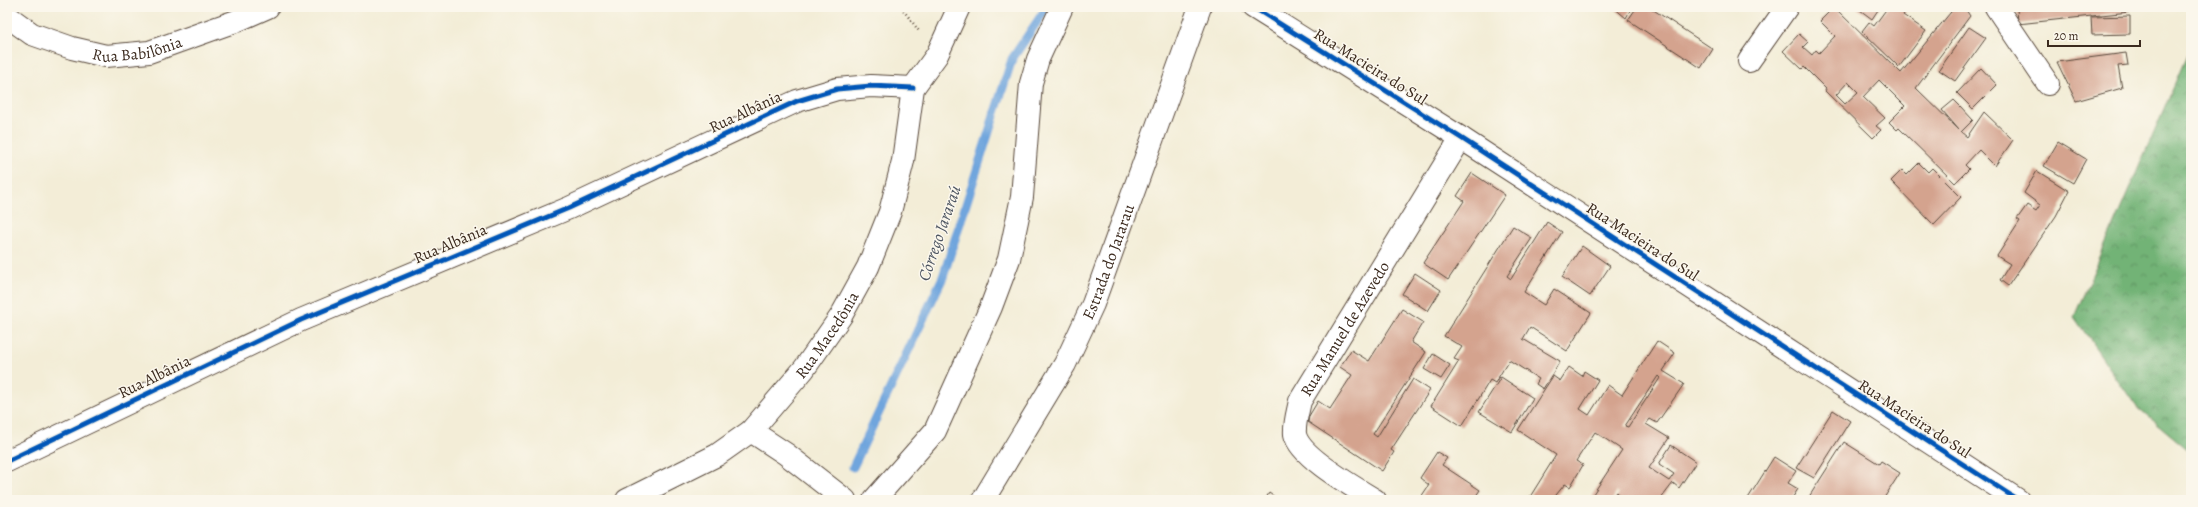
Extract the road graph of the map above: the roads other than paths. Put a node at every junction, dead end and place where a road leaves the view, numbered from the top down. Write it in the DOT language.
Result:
graph roads {
  1 [pos="268,7"];
  2 [pos="959,7"];
  3 [pos="1062,7"];
  4 [pos="1200,7"];
  5 [pos="1253,7"];
  6 [pos="1788,7"];
  7 [pos="1996,7"];
  8 [pos="7,16"];
  9 [pos="1749,61"];
  10 [pos="2048,84"];
  11 [pos="913,88"];
  12 [pos="1461,138"];
  13 [pos="751,431"];
  14 [pos="7,461"];
  15 [pos="627,500"];
  16 [pos="845,500"];
  17 [pos="874,500"];
  18 [pos="983,500"];
  19 [pos="1375,500"];
  20 [pos="2018,500"];
  1 -- 8 [label="street, Rua Babilônia"];
  2 -- 11 [label="street"];
  3 -- 17 [label="street"];
  4 -- 18 [label="street, Estrada do Jararau"];
  5 -- 12 [label="street, Rua Macieira do Sul"];
  6 -- 9 [label="street"];
  7 -- 10 [label="street"];
  11 -- 13 [label="street, Rua Macedônia"];
  11 -- 14 [label="street, Rua Albânia"];
  12 -- 19 [label="street, Rua Manuel de Azevedo"];
  12 -- 20 [label="street, Rua Macieira do Sul"];
  13 -- 15 [label="street, Rua Macedônia"];
  13 -- 16 [label="street"];
}
